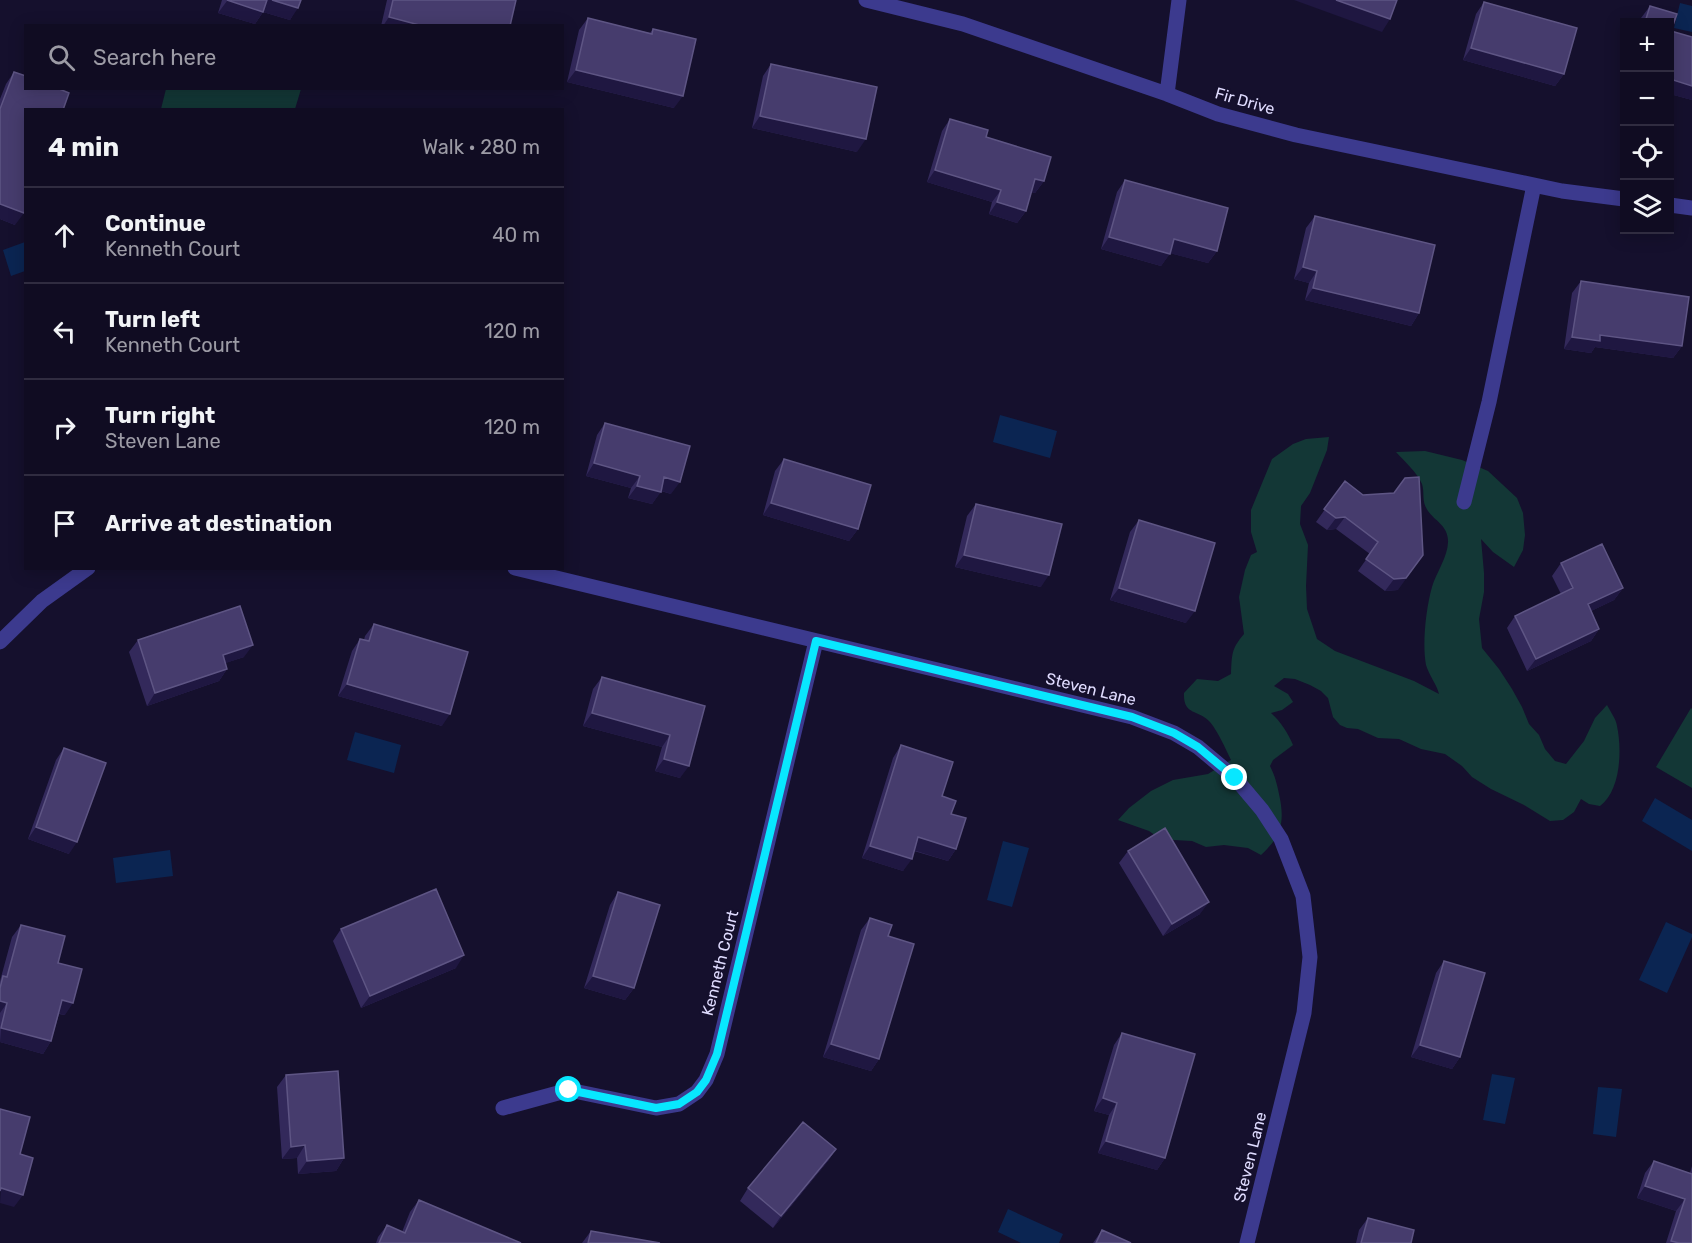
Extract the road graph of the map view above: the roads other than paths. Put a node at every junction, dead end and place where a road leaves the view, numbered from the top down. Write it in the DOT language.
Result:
graph roads {
  1 [pos="866,0"];
  2 [pos="1179,0"];
  3 [pos="1167,94"];
  4 [pos="1534,184"];
  5 [pos="1620,198"];
  6 [pos="1674,206"];
  7 [pos="1692,208"];
  8 [pos="1464,502"];
  9 [pos="85,570"];
  10 [pos="523,570"];
  11 [pos="816,641"];
  12 [pos="0,642"];
  13 [pos="503,1108"];
  14 [pos="1247,1243"];
  1 -- 3 [label="street, Fir Drive"];
  2 -- 3 [label="street"];
  3 -- 4 [label="street, Fir Drive"];
  4 -- 5 [label="street, Fir Drive"];
  4 -- 8 [label="street"];
  6 -- 7 [label="street"];
  9 -- 12 [label="street"];
  10 -- 11 [label="street, Steven Lane"];
  11 -- 13 [label="street, Kenneth Court"];
  11 -- 14 [label="street, Steven Lane"];
}
